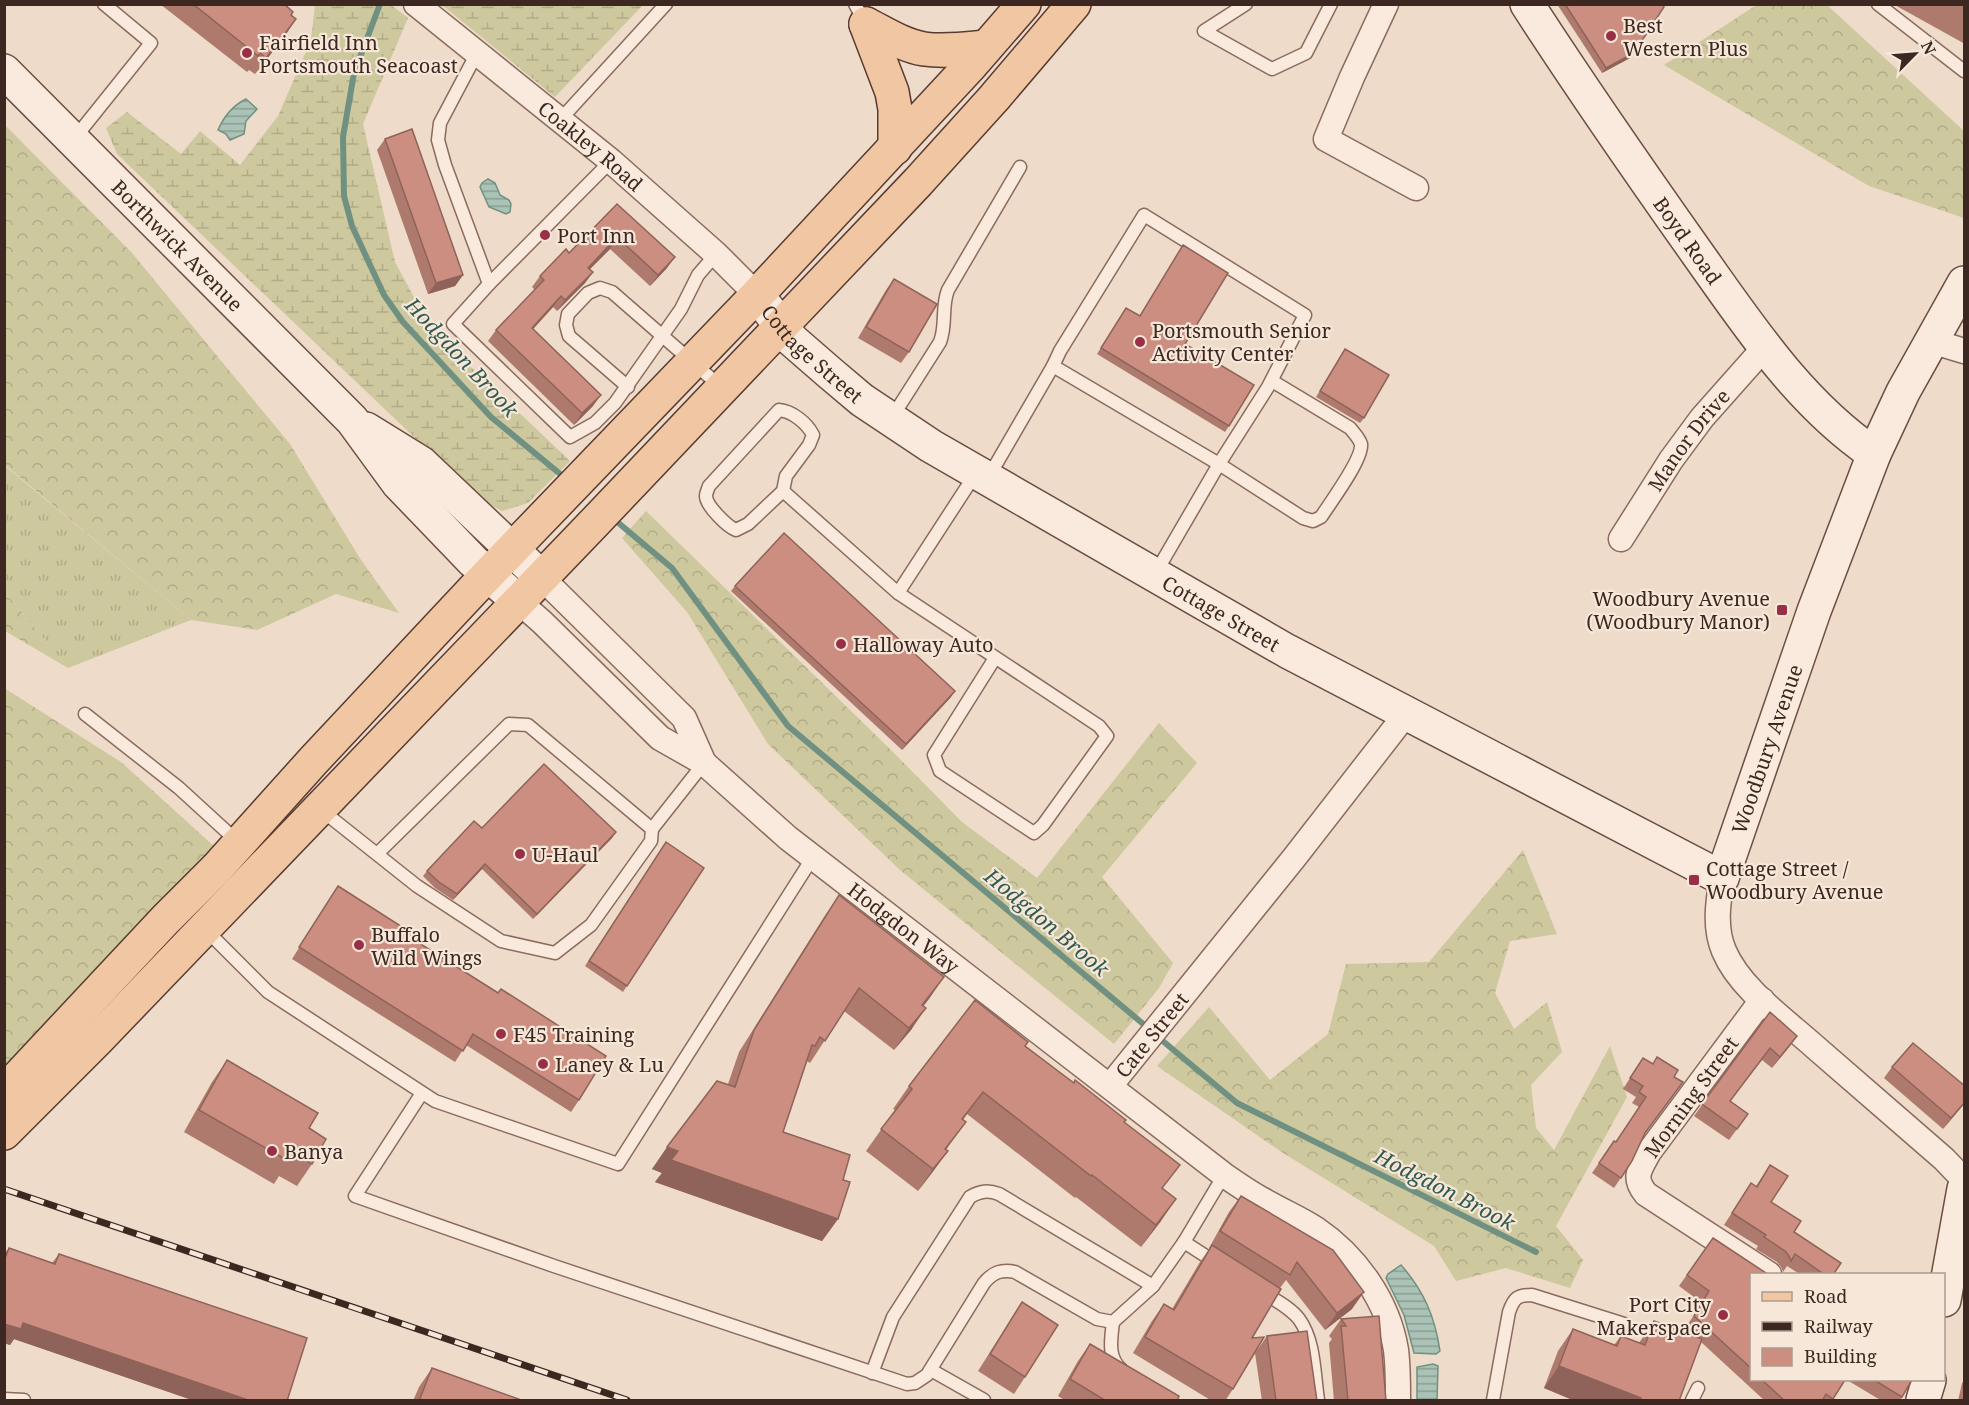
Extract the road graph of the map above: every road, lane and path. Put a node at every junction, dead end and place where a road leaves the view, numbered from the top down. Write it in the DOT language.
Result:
graph roads {
  1 [pos="105,4"];
  2 [pos="666,4"];
  3 [pos="1024,4"];
  4 [pos="1246,4"];
  5 [pos="1331,4"];
  6 [pos="1386,4"];
  7 [pos="1527,4"];
  8 [pos="1878,4"];
  9 [pos="1073,5"];
  10 [pos="418,6"];
  11 [pos="861,14"];
  12 [pos="986,48"];
  13 [pos="477,53"];
  14 [pos="4,71"];
  15 [pos="1965,71"];
  16 [pos="560,120"];
  17 [pos="73,140"];
  18 [pos="895,148"];
  19 [pos="611,161"];
  20 [pos="1020,167"];
  21 [pos="1416,188"];
  22 [pos="716,254"];
  23 [pos="1965,283"];
  24 [pos="489,284"];
  25 [pos="757,295"];
  26 [pos="781,326"];
  27 [pos="663,336"];
  28 [pos="1931,341"];
  29 [pos="1765,347"];
  30 [pos="1965,351"];
  31 [pos="693,363"];
  32 [pos="1053,366"];
  33 [pos="1272,381"];
  34 [pos="628,387"];
  35 [pos="722,388"];
  36 [pos="352,420"];
  37 [pos="891,420"];
  38 [pos="1874,454"];
  39 [pos="1220,464"];
  40 [pos="982,475"];
  41 [pos="783,491"];
  42 [pos="1621,539"];
  43 [pos="512,550"];
  44 [pos="488,574"];
  45 [pos="1155,575"];
  46 [pos="542,577"];
  47 [pos="898,593"];
  48 [pos="518,601"];
  49 [pos="995,658"];
  50 [pos="85,714"];
  51 [pos="1406,714"];
  52 [pos="704,763"];
  53 [pos="320,808"];
  54 [pos="652,829"];
  55 [pos="239,843"];
  56 [pos="377,854"];
  57 [pos="813,857"];
  58 [pos="1722,878"];
  59 [pos="204,928"];
  60 [pos="1762,1000"];
  61 [pos="1110,1086"];
  62 [pos="4,1092"];
  63 [pos="422,1093"];
  64 [pos="4,1133"];
  65 [pos="1224,1175"];
  66 [pos="1965,1180"];
  67 [pos="1965,1189"];
  68 [pos="1184,1242"];
  69 [pos="1233,1273"];
  70 [pos="1766,1273"];
  71 [pos="1251,1285"];
  72 [pos="1153,1286"];
  73 [pos="1945,1295"];
  74 [pos="1113,1322"];
  75 [pos="1624,1324"];
  76 [pos="931,1370"];
  77 [pos="872,1373"];
  78 [pos="1128,1374"];
  79 [pos="1929,1381"];
  80 [pos="1698,1388"];
  81 [pos="4,1399"];
  82 [pos="24,1401"];
  83 [pos="984,1401"];
  84 [pos="1318,1401"];
  85 [pos="1398,1401"];
  86 [pos="1493,1401"];
  87 [pos="1692,1401"];
  88 [pos="1923,1401"];
  1 -- 17 [label="lane"];
  2 -- 16 [label="lane"];
  3 -- 12 [label="main road"];
  4 -- 5 [label="lane"];
  6 -- 21 [label="street"];
  7 -- 29 [label="street, Boyd Road"];
  8 -- 15 [label="lane"];
  9 -- 26 [label="main road"];
  10 -- 13 [label="street, Coakley Road"];
  11 -- 12 [label="main road"];
  11 -- 18 [label="main road"];
  12 -- 18 [label="main road"];
  13 -- 16 [label="street, Coakley Road"];
  13 -- 24 [label="lane"];
  14 -- 17 [label="street, Borthwick Avenue"];
  16 -- 19 [label="street, Coakley Road"];
  17 -- 36 [label="street, Borthwick Avenue"];
  18 -- 25 [label="main road"];
  19 -- 22 [label="street, Coakley Road"];
  19 -- 24 [label="lane"];
  20 -- 37 [label="lane"];
  22 -- 25 [label="street, Coakley Road"];
  22 -- 27 [label="lane"];
  23 -- 28 [label="street, Woodbury Avenue"];
  24 -- 34 [label="lane"];
  25 -- 26 [label="street, Cottage Street"];
  25 -- 31 [label="main road"];
  26 -- 35 [label="main road"];
  26 -- 37 [label="street, Cottage Street"];
  27 -- 31 [label="lane"];
  27 -- 34 [label="lane"];
  27 -- 34 [label="lane"];
  28 -- 30 [label="street"];
  28 -- 38 [label="street, Woodbury Avenue"];
  29 -- 38 [label="street, Boyd Road"];
  29 -- 42 [label="street, Manor Drive"];
  31 -- 35 [label="lane"];
  31 -- 43 [label="main road"];
  32 -- 33 [label="lane"];
  32 -- 39 [label="lane"];
  32 -- 40 [label="lane"];
  33 -- 39 [label="lane"];
  33 -- 39 [label="lane"];
  35 -- 46 [label="main road"];
  36 -- 43 [label="street, Borthwick Avenue"];
  36 -- 44 [label="street, Borthwick Avenue"];
  37 -- 40 [label="street, Cottage Street"];
  38 -- 58 [label="street, Woodbury Avenue"];
  39 -- 45 [label="lane"];
  40 -- 45 [label="street, Cottage Street"];
  40 -- 47 [label="lane"];
  41 -- 41 [label="lane"];
  41 -- 47 [label="lane"];
  43 -- 44 [label="main road"];
  43 -- 46 [label="street, Borthwick Avenue"];
  44 -- 48 [label="street, Borthwick Avenue"];
  44 -- 55 [label="main road"];
  45 -- 51 [label="street, Cottage Street"];
  46 -- 48 [label="main road"];
  46 -- 52 [label="street, Hodgdon Way"];
  47 -- 49 [label="lane"];
  48 -- 52 [label="street, Hodgdon Way"];
  48 -- 53 [label="main road"];
  49 -- 49 [label="lane"];
  50 -- 55 [label="lane"];
  51 -- 58 [label="street, Cottage Street"];
  51 -- 61 [label="street, Cate Street"];
  52 -- 54 [label="lane"];
  52 -- 57 [label="street, Hodgdon Way"];
  53 -- 56 [label="lane"];
  53 -- 59 [label="main road"];
  54 -- 56 [label="lane"];
  54 -- 56 [label="lane"];
  55 -- 62 [label="main road"];
  57 -- 61 [label="street, Hodgdon Way"];
  57 -- 63 [label="lane"];
  58 -- 60 [label="street, Woodbury Avenue"];
  59 -- 63 [label="lane"];
  59 -- 64 [label="main road"];
  60 -- 66 [label="street, Woodbury Avenue"];
  60 -- 70 [label="street, Morning Street"];
  61 -- 65 [label="street, Cate Street"];
  63 -- 77 [label="lane"];
  65 -- 68 [label="lane"];
  65 -- 85 [label="street, Cate Street"];
  67 -- 73 [label="street"];
  68 -- 69 [label="lane"];
  68 -- 72 [label="lane"];
  71 -- 84 [label="lane"];
  72 -- 74 [label="lane"];
  72 -- 77 [label="lane"];
  74 -- 76 [label="lane"];
  74 -- 78 [label="lane"];
  75 -- 86 [label="lane"];
  76 -- 77 [label="lane"];
  76 -- 83 [label="lane"];
  79 -- 88 [label="street"];
  80 -- 87 [label="lane"];
  81 -- 82 [label="lane"];
}
